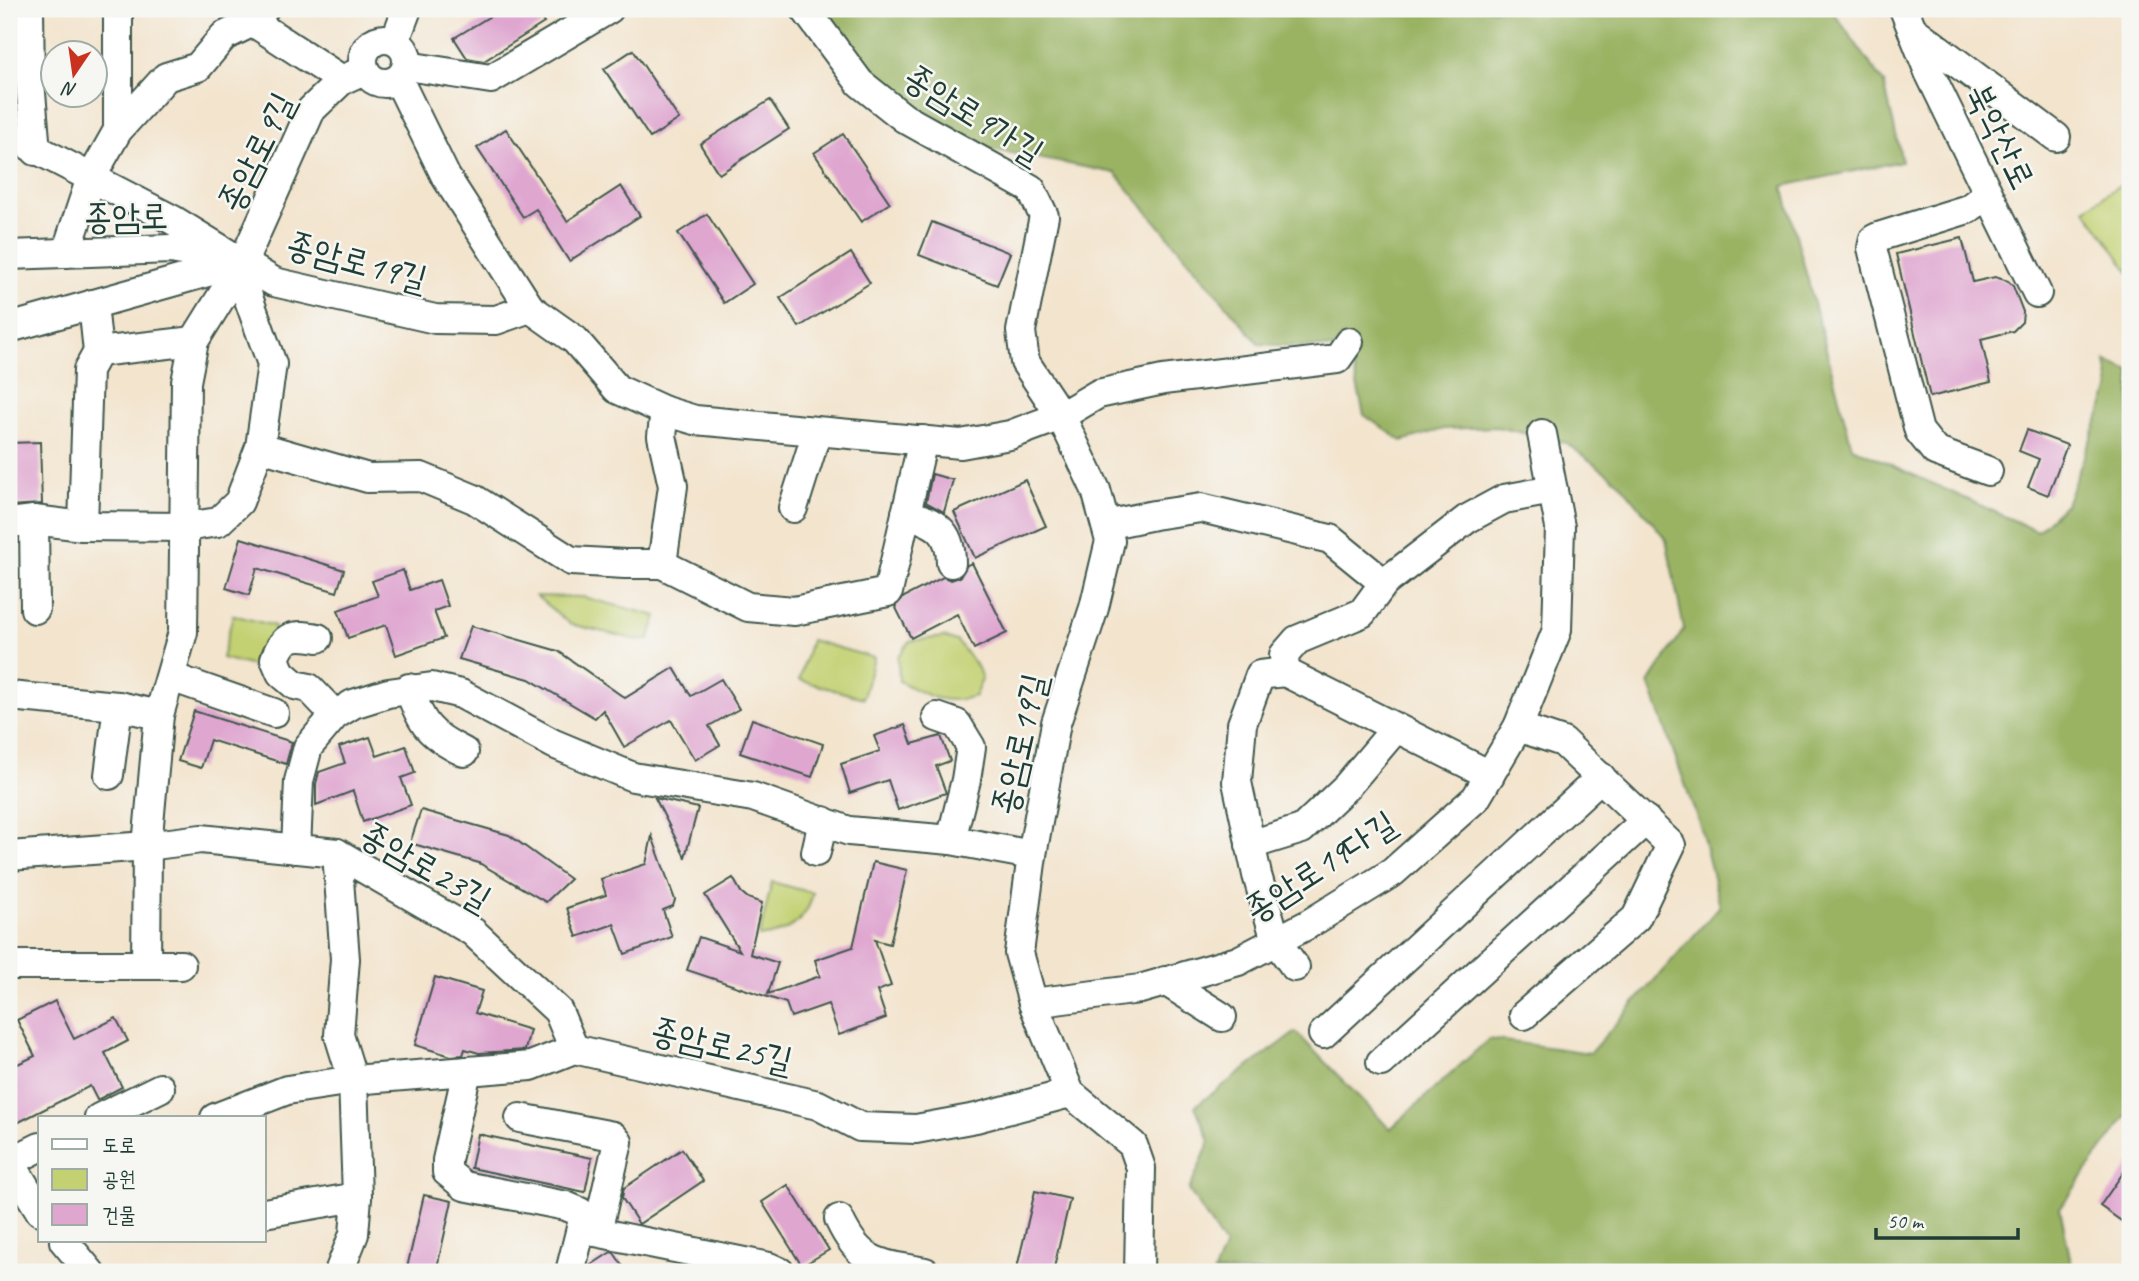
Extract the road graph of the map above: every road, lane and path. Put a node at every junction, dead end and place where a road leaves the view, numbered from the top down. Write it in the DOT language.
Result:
graph roads {
  1 [pos="29,9"];
  2 [pos="118,9"];
  3 [pos="407,9"];
  4 [pos="610,9"];
  5 [pos="805,9"];
  6 [pos="259,16"];
  7 [pos="1907,18"];
  8 [pos="400,62"];
  9 [pos="353,75"];
  10 [pos="118,130"];
  11 [pos="9,135"];
  12 [pos="2056,136"];
  13 [pos="36,151"];
  14 [pos="90,178"];
  15 [pos="1988,194"];
  16 [pos="66,253"];
  17 [pos="9,255"];
  18 [pos="243,262"];
  19 [pos="2037,293"];
  20 [pos="93,304"];
  21 [pos="530,308"];
  22 [pos="9,328"];
  23 [pos="194,341"];
  24 [pos="1349,342"];
  25 [pos="98,352"];
  26 [pos="665,411"];
  27 [pos="1061,416"];
  28 [pos="817,432"];
  29 [pos="1542,434"];
  30 [pos="923,440"];
  31 [pos="260,447"];
  32 [pos="1988,471"];
  33 [pos="1553,490"];
  34 [pos="793,508"];
  35 [pos="906,513"];
  36 [pos="21,521"];
  37 [pos="1106,525"];
  38 [pos="83,526"];
  39 [pos="186,527"];
  40 [pos="951,563"];
  41 [pos="663,564"];
  42 [pos="1384,583"];
  43 [pos="35,609"];
  44 [pos="318,639"];
  45 [pos="1285,673"];
  46 [pos="171,677"];
  47 [pos="409,688"];
  48 [pos="9,696"];
  49 [pos="118,706"];
  50 [pos="274,713"];
  51 [pos="335,715"];
  52 [pos="159,716"];
  53 [pos="937,718"];
  54 [pos="1518,727"];
  55 [pos="1396,728"];
  56 [pos="464,751"];
  57 [pos="109,775"];
  58 [pos="1490,775"];
  59 [pos="1601,777"];
  60 [pos="1646,820"];
  61 [pos="822,821"];
  62 [pos="951,840"];
  63 [pos="1250,845"];
  64 [pos="147,846"];
  65 [pos="296,849"];
  66 [pos="816,852"];
  67 [pos="337,853"];
  68 [pos="1032,855"];
  69 [pos="9,856"];
  70 [pos="1276,941"];
  71 [pos="9,965"];
  72 [pos="146,965"];
  73 [pos="181,965"];
  74 [pos="1295,967"];
  75 [pos="1165,981"];
  76 [pos="1033,1003"];
  77 [pos="1524,1015"];
  78 [pos="1222,1017"];
  79 [pos="1322,1034"];
  80 [pos="574,1049"];
  81 [pos="1381,1062"];
  82 [pos="467,1071"];
  83 [pos="353,1080"];
  84 [pos="160,1088"];
  85 [pos="1070,1093"];
  86 [pos="103,1116"];
  87 [pos="220,1116"];
  88 [pos="520,1118"];
  89 [pos="38,1148"];
  90 [pos="9,1161"];
  91 [pos="357,1197"];
  92 [pos="38,1208"];
  93 [pos="266,1213"];
  94 [pos="839,1219"];
  95 [pos="589,1231"];
  96 [pos="65,1242"];
  97 [pos="90,1272"];
  98 [pos="339,1272"];
  99 [pos="570,1272"];
  100 [pos="780,1272"];
  101 [pos="925,1272"];
  102 [pos="1139,1272"];
  1 -- 13 [label="street"];
  2 -- 10 [label="street"];
  3 -- 8 [label="street"];
  4 -- 8 [label="street"];
  5 -- 27 [label="street, 종암로9가길"];
  6 -- 9 [label="street, 종암로9길"];
  6 -- 10 [label="street"];
  7 -- 12 [label="street"];
  7 -- 15 [label="street, 북악산로"];
  8 -- 9 [label="street"];
  8 -- 9 [label="street"];
  8 -- 21 [label="street"];
  9 -- 18 [label="street, 종암로9길"];
  10 -- 14 [label="street"];
  11 -- 13 [label="street"];
  13 -- 14 [label="street"];
  14 -- 16 [label="street"];
  14 -- 18 [label="street"];
  15 -- 19 [label="street, 북악산로"];
  15 -- 32 [label="street"];
  16 -- 17 [label="street, 종암로"];
  16 -- 18 [label="street, 종암로"];
  18 -- 20 [label="street, 종암로19길"];
  18 -- 21 [label="street, 종암로19길"];
  18 -- 23 [label="street, 종암로9길"];
  18 -- 31 [label="street"];
  20 -- 22 [label="street, 종암로19길"];
  20 -- 25 [label="street"];
  21 -- 26 [label="street"];
  23 -- 25 [label="street"];
  23 -- 39 [label="street"];
  24 -- 27 [label="street"];
  25 -- 38 [label="street"];
  26 -- 28 [label="street"];
  26 -- 41 [label="street"];
  27 -- 30 [label="street"];
  27 -- 37 [label="street, 종암로19길"];
  28 -- 30 [label="street"];
  28 -- 34 [label="street"];
  29 -- 33 [label="street, 종암로19다길"];
  30 -- 35 [label="street"];
  31 -- 39 [label="street"];
  31 -- 41 [label="street"];
  33 -- 42 [label="street"];
  33 -- 54 [label="street, 종암로19다길"];
  35 -- 40 [label="street"];
  35 -- 41 [label="street"];
  36 -- 38 [label="street"];
  36 -- 43 [label="street"];
  37 -- 42 [label="street"];
  37 -- 68 [label="street, 종암로19길"];
  38 -- 39 [label="street"];
  39 -- 46 [label="street"];
  42 -- 45 [label="street"];
  44 -- 51 [label="street"];
  45 -- 55 [label="street"];
  45 -- 63 [label="street"];
  46 -- 50 [label="street"];
  46 -- 52 [label="street"];
  47 -- 51 [label="street"];
  47 -- 56 [label="street"];
  47 -- 61 [label="street"];
  48 -- 49 [label="street"];
  49 -- 52 [label="street"];
  49 -- 57 [label="street"];
  51 -- 65 [label="street"];
  52 -- 64 [label="street"];
  53 -- 62 [label="street"];
  54 -- 58 [label="street, 종암로19다길"];
  54 -- 59 [label="street"];
  55 -- 58 [label="street"];
  55 -- 63 [label="street, 종암로19다길"];
  58 -- 70 [label="street, 종암로19다길"];
  59 -- 60 [label="street"];
  59 -- 79 [label="street"];
  60 -- 77 [label="street"];
  60 -- 81 [label="street"];
  61 -- 62 [label="street"];
  61 -- 66 [label="street"];
  62 -- 68 [label="street"];
  63 -- 70 [label="street"];
  64 -- 65 [label="street, 종암로23길"];
  64 -- 69 [label="street, 종암로23길"];
  64 -- 72 [label="street"];
  65 -- 67 [label="street, 종암로23길"];
  67 -- 80 [label="street, 종암로23길"];
  67 -- 83 [label="street"];
  68 -- 76 [label="street, 종암로19길"];
  70 -- 74 [label="street"];
  70 -- 75 [label="street, 종암로19다길"];
  71 -- 72 [label="street"];
  72 -- 73 [label="street"];
  75 -- 76 [label="street, 종암로19다길"];
  75 -- 78 [label="street"];
  76 -- 85 [label="street, 종암로19길"];
  80 -- 82 [label="street"];
  80 -- 85 [label="street, 종암로25길"];
  82 -- 83 [label="street"];
  82 -- 95 [label="street"];
  83 -- 87 [label="street"];
  83 -- 91 [label="street"];
  84 -- 86 [label="street"];
  85 -- 102 [label="street"];
  88 -- 95 [label="street"];
  89 -- 90 [label="street"];
  90 -- 92 [label="street"];
  91 -- 93 [label="street"];
  91 -- 98 [label="street"];
  94 -- 101 [label="street"];
  95 -- 99 [label="street"];
  95 -- 100 [label="street"];
  96 -- 97 [label="street"];
}
